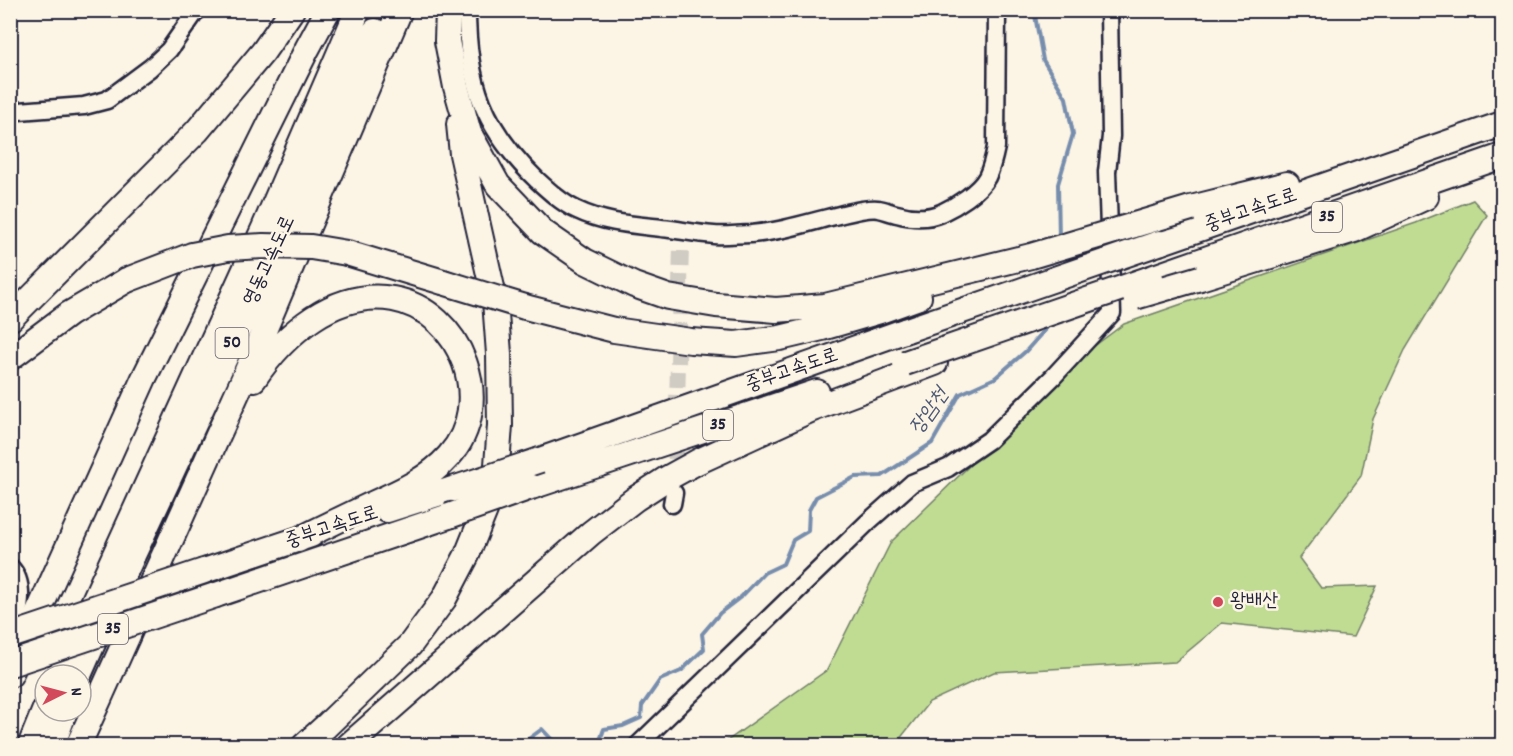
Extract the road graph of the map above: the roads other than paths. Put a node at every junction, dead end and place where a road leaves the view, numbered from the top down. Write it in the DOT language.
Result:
graph roads {
  1 [pos="197,10"];
  2 [pos="291,10"];
  3 [pos="318,10"];
  4 [pos="328,10"];
  5 [pos="358,10"];
  6 [pos="384,10"];
  7 [pos="400,10"];
  8 [pos="448,10"];
  9 [pos="467,10"];
  10 [pos="997,10"];
  11 [pos="1109,10"];
  12 [pos="452,70"];
  13 [pos="10,110"];
  14 [pos="1503,123"];
  15 [pos="1503,157"];
  16 [pos="1031,256"];
  17 [pos="10,319"];
  18 [pos="10,358"];
  19 [pos="221,428"];
  20 [pos="298,540"];
  21 [pos="10,567"];
  22 [pos="10,636"];
  23 [pos="11,645"];
  24 [pos="65,663"];
  25 [pos="85,663"];
  26 [pos="10,664"];
  27 [pos="10,675"];
  28 [pos="39,723"];
  29 [pos="61,723"];
  30 [pos="30,746"];
  31 [pos="52,746"];
  32 [pos="78,746"];
  33 [pos="304,746"];
  34 [pos="348,746"];
  35 [pos="637,746"];
  1 -- 13 [label="street"];
  2 -- 17 [label="highway"];
  3 -- 23 [label="highway"];
  4 -- 27 [label="highway"];
  5 -- 24 [label="highway, 영동고속도로 / 50"];
  6 -- 25 [label="highway, 영동고속도로 / 50"];
  7 -- 19 [label="highway"];
  8 -- 12 [label="highway"];
  9 -- 10 [label="street"];
  11 -- 35 [label="street"];
  12 -- 16 [label="highway"];
  12 -- 33 [label="highway"];
  14 -- 16 [label="highway, bridge"];
  14 -- 20 [label="highway, 중부고속도로 / 35, bridge"];
  15 -- 26 [label="highway, 중부고속도로 / 35, bridge"];
  15 -- 34 [label="highway, bridge"];
  16 -- 18 [label="highway, bridge"];
  19 -- 20 [label="highway"];
  19 -- 32 [label="highway"];
  20 -- 22 [label="highway, 중부고속도로 / 35, bridge"];
  21 -- 23 [label="street"];
  28 -- 30 [label="highway"];
  29 -- 31 [label="highway"];
}
